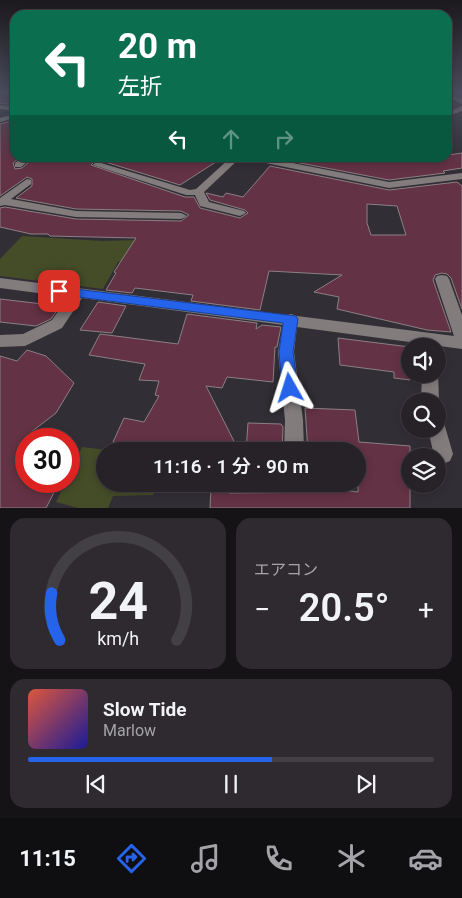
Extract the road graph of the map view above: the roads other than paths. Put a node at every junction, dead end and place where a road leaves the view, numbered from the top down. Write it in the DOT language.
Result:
graph roads {
  1 [pos="22,162"];
  2 [pos="231,162"];
  3 [pos="276,162"];
  4 [pos="18,165"];
  5 [pos="98,165"];
  6 [pos="462,176"];
  7 [pos="27,182"];
  8 [pos="199,191"];
  9 [pos="1,202"];
  10 [pos="240,213"];
  11 [pos="181,216"];
  12 [pos="442,280"];
  13 [pos="0,283"];
  14 [pos="78,293"];
  15 [pos="291,319"];
  16 [pos="462,336"];
  17 [pos="403,338"];
  18 [pos="0,341"];
  19 [pos="446,343"];
  20 [pos="462,343"];
  21 [pos="294,442"];
  1 -- 4 [label="street"];
  2 -- 8 [label="street"];
  3 -- 6 [label="street"];
  5 -- 8 [label="street"];
  7 -- 9 [label="street"];
  8 -- 10 [label="street"];
  9 -- 11 [label="street"];
  12 -- 16 [label="street"];
  13 -- 14 [label="street"];
  14 -- 15 [label="street"];
  14 -- 18 [label="street"];
  15 -- 17 [label="street"];
  15 -- 21 [label="street"];
  19 -- 20 [label="street"];
}
